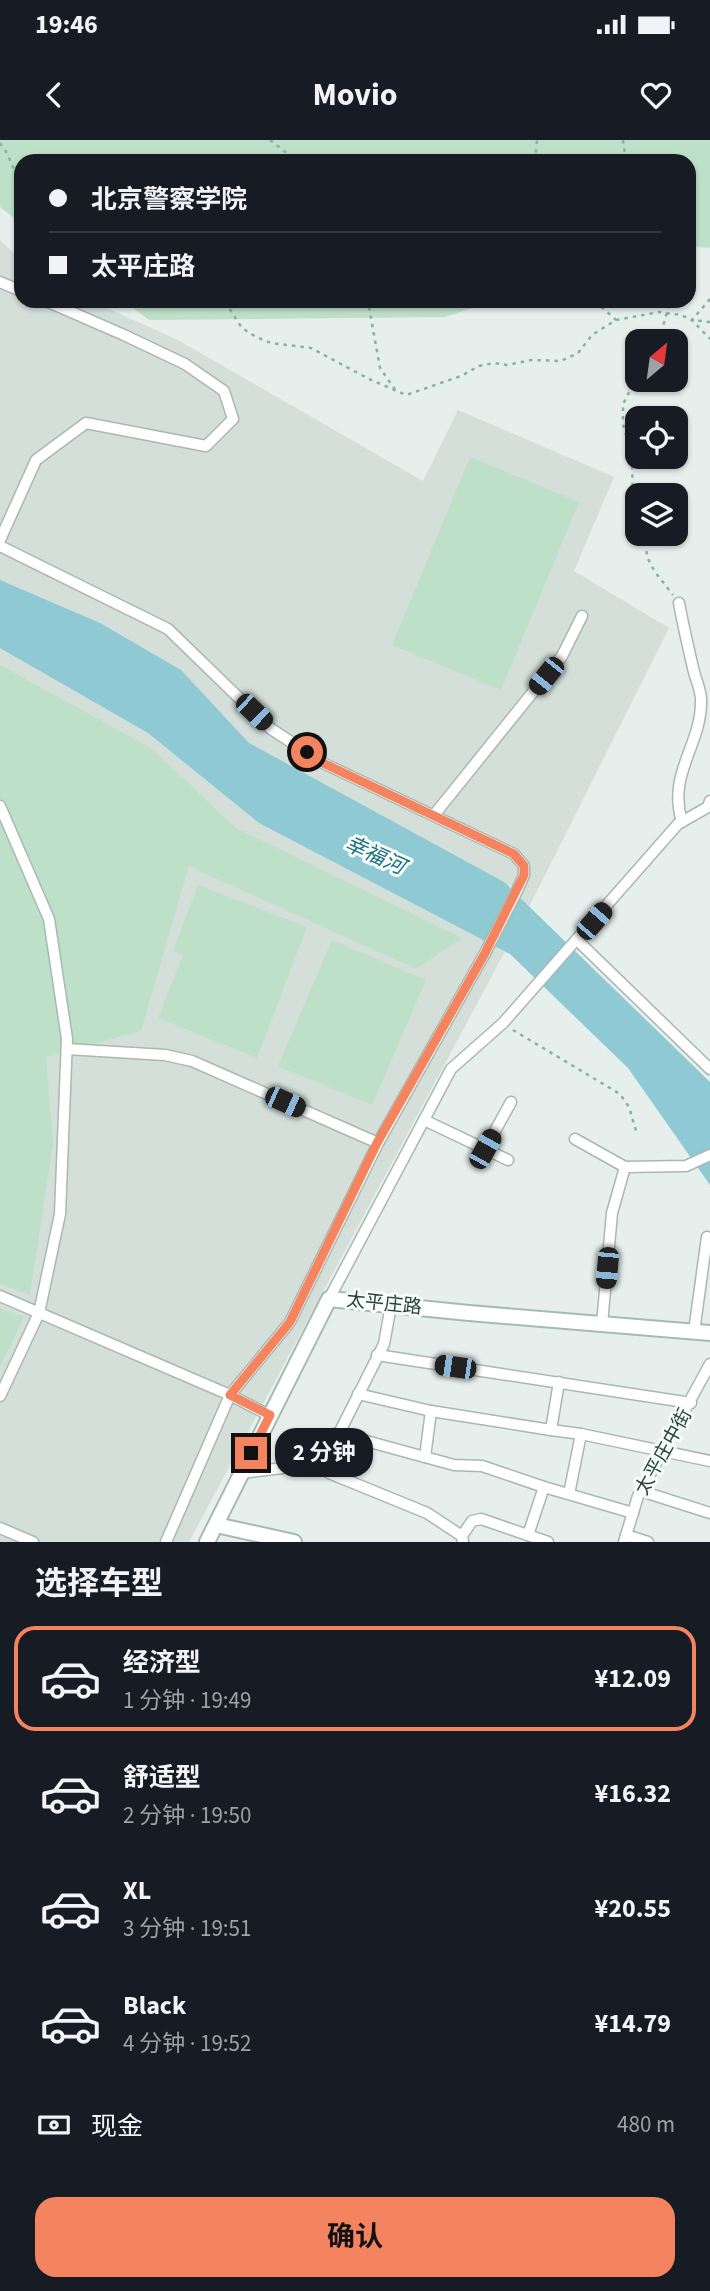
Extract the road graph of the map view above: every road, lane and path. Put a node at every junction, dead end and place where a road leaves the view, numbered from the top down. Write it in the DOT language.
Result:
graph roads {
  1 [pos="271,140"];
  2 [pos="0,143"];
  3 [pos="288,154"];
  4 [pos="14,170"];
  5 [pos="710,299"];
  6 [pos="62,308"];
  7 [pos="229,308"];
  8 [pos="369,308"];
  9 [pos="603,308"];
  10 [pos="668,308"];
  11 [pos="667,313"];
  12 [pos="616,320"];
  13 [pos="692,320"];
  14 [pos="710,322"];
  15 [pos="662,329"];
  16 [pos="710,339"];
  17 [pos="396,391"];
  18 [pos="629,392"];
  19 [pos="633,483"];
  20 [pos="0,543"];
  21 [pos="646,546"];
  22 [pos="679,603"];
  23 [pos="582,616"];
  24 [pos="0,806"];
  25 [pos="709,806"];
  26 [pos="434,816"];
  27 [pos="682,822"];
  28 [pos="576,942"];
  29 [pos="503,1023"];
  30 [pos="67,1049"];
  31 [pos="710,1069"];
  32 [pos="511,1102"];
  33 [pos="424,1120"];
  34 [pos="637,1134"];
  35 [pos="575,1139"];
  36 [pos="377,1143"];
  37 [pos="485,1149"];
  38 [pos="708,1156"];
  39 [pos="508,1160"];
  40 [pos="625,1167"];
  41 [pos="706,1237"];
  42 [pos="0,1296"];
  43 [pos="329,1298"];
  44 [pos="391,1305"];
  45 [pos="39,1313"];
  46 [pos="602,1324"];
  47 [pos="694,1332"];
  48 [pos="710,1333"];
  49 [pos="377,1355"];
  50 [pos="710,1364"];
  51 [pos="559,1382"];
  52 [pos="358,1394"];
  53 [pos="230,1395"];
  54 [pos="0,1396"];
  55 [pos="691,1403"];
  56 [pos="431,1411"];
  57 [pos="270,1415"];
  58 [pos="551,1430"];
  59 [pos="337,1433"];
  60 [pos="582,1434"];
  61 [pos="663,1451"];
  62 [pos="425,1457"];
  63 [pos="710,1461"];
  64 [pos="324,1463"];
  65 [pos="241,1473"];
  66 [pos="544,1487"];
  67 [pos="641,1491"];
  68 [pos="569,1494"];
  69 [pos="633,1513"];
  70 [pos="710,1513"];
  71 [pos="216,1525"];
  72 [pos="0,1528"];
  73 [pos="528,1535"];
  74 [pos="463,1539"];
  75 [pos="625,1539"];
  76 [pos="33,1542"];
  77 [pos="166,1542"];
  78 [pos="207,1542"];
  79 [pos="294,1542"];
  80 [pos="548,1542"];
  81 [pos="648,1542"];
  1 -- 3 [label="path"];
  2 -- 4 [label="path"];
  5 -- 13 [label="path"];
  6 -- 20 [label="street"];
  7 -- 17 [label="path"];
  8 -- 17 [label="path"];
  9 -- 12 [label="path"];
  10 -- 11 [label="path"];
  11 -- 12 [label="path"];
  11 -- 13 [label="path"];
  11 -- 15 [label="path"];
  12 -- 17 [label="path"];
  13 -- 14 [label="path"];
  13 -- 16 [label="path"];
  18 -- 19 [label="path"];
  20 -- 26 [label="street"];
  21 -- 22 [label="path"];
  22 -- 27 [label="street"];
  23 -- 26 [label="street"];
  24 -- 30 [label="street"];
  25 -- 27 [label="street"];
  26 -- 36 [label="street"];
  27 -- 28 [label="street"];
  28 -- 29 [label="street"];
  28 -- 31 [label="street"];
  29 -- 33 [label="street"];
  29 -- 34 [label="path"];
  30 -- 36 [label="street"];
  30 -- 45 [label="street"];
  32 -- 37 [label="street"];
  33 -- 37 [label="street"];
  33 -- 43 [label="street"];
  35 -- 40 [label="street"];
  36 -- 53 [label="street"];
  37 -- 39 [label="street"];
  38 -- 40 [label="street"];
  40 -- 46 [label="street"];
  41 -- 47 [label="street"];
  42 -- 45 [label="street"];
  43 -- 44 [label="street, 太平庄路"];
  43 -- 57 [label="street, 太平庄路"];
  44 -- 46 [label="street, 太平庄路"];
  44 -- 49 [label="street"];
  45 -- 53 [label="street"];
  45 -- 54 [label="street"];
  46 -- 47 [label="street, 太平庄路"];
  47 -- 48 [label="street, 太平庄路"];
  49 -- 51 [label="street"];
  49 -- 52 [label="street"];
  50 -- 55 [label="street, 太平庄中街"];
  51 -- 55 [label="street"];
  51 -- 58 [label="street"];
  52 -- 56 [label="street"];
  52 -- 59 [label="street"];
  53 -- 57 [label="street"];
  53 -- 77 [label="street"];
  55 -- 61 [label="street, 太平庄中街"];
  56 -- 58 [label="street"];
  56 -- 62 [label="street"];
  57 -- 65 [label="street, 太平庄路"];
  58 -- 60 [label="street"];
  59 -- 62 [label="street"];
  59 -- 64 [label="street"];
  60 -- 61 [label="street"];
  60 -- 68 [label="street"];
  61 -- 63 [label="street"];
  61 -- 67 [label="street, 太平庄中街"];
  62 -- 66 [label="street"];
  64 -- 65 [label="street"];
  64 -- 74 [label="street"];
  65 -- 71 [label="street, 太平庄路"];
  66 -- 68 [label="street"];
  66 -- 73 [label="street"];
  67 -- 69 [label="street, 太平庄中街"];
  67 -- 70 [label="street"];
  68 -- 69 [label="street"];
  69 -- 75 [label="street, 太平庄中街"];
  71 -- 78 [label="street, 太平庄路"];
  71 -- 79 [label="street"];
  72 -- 76 [label="street"];
  73 -- 74 [label="street"];
  73 -- 80 [label="street"];
  75 -- 81 [label="street"];
}
